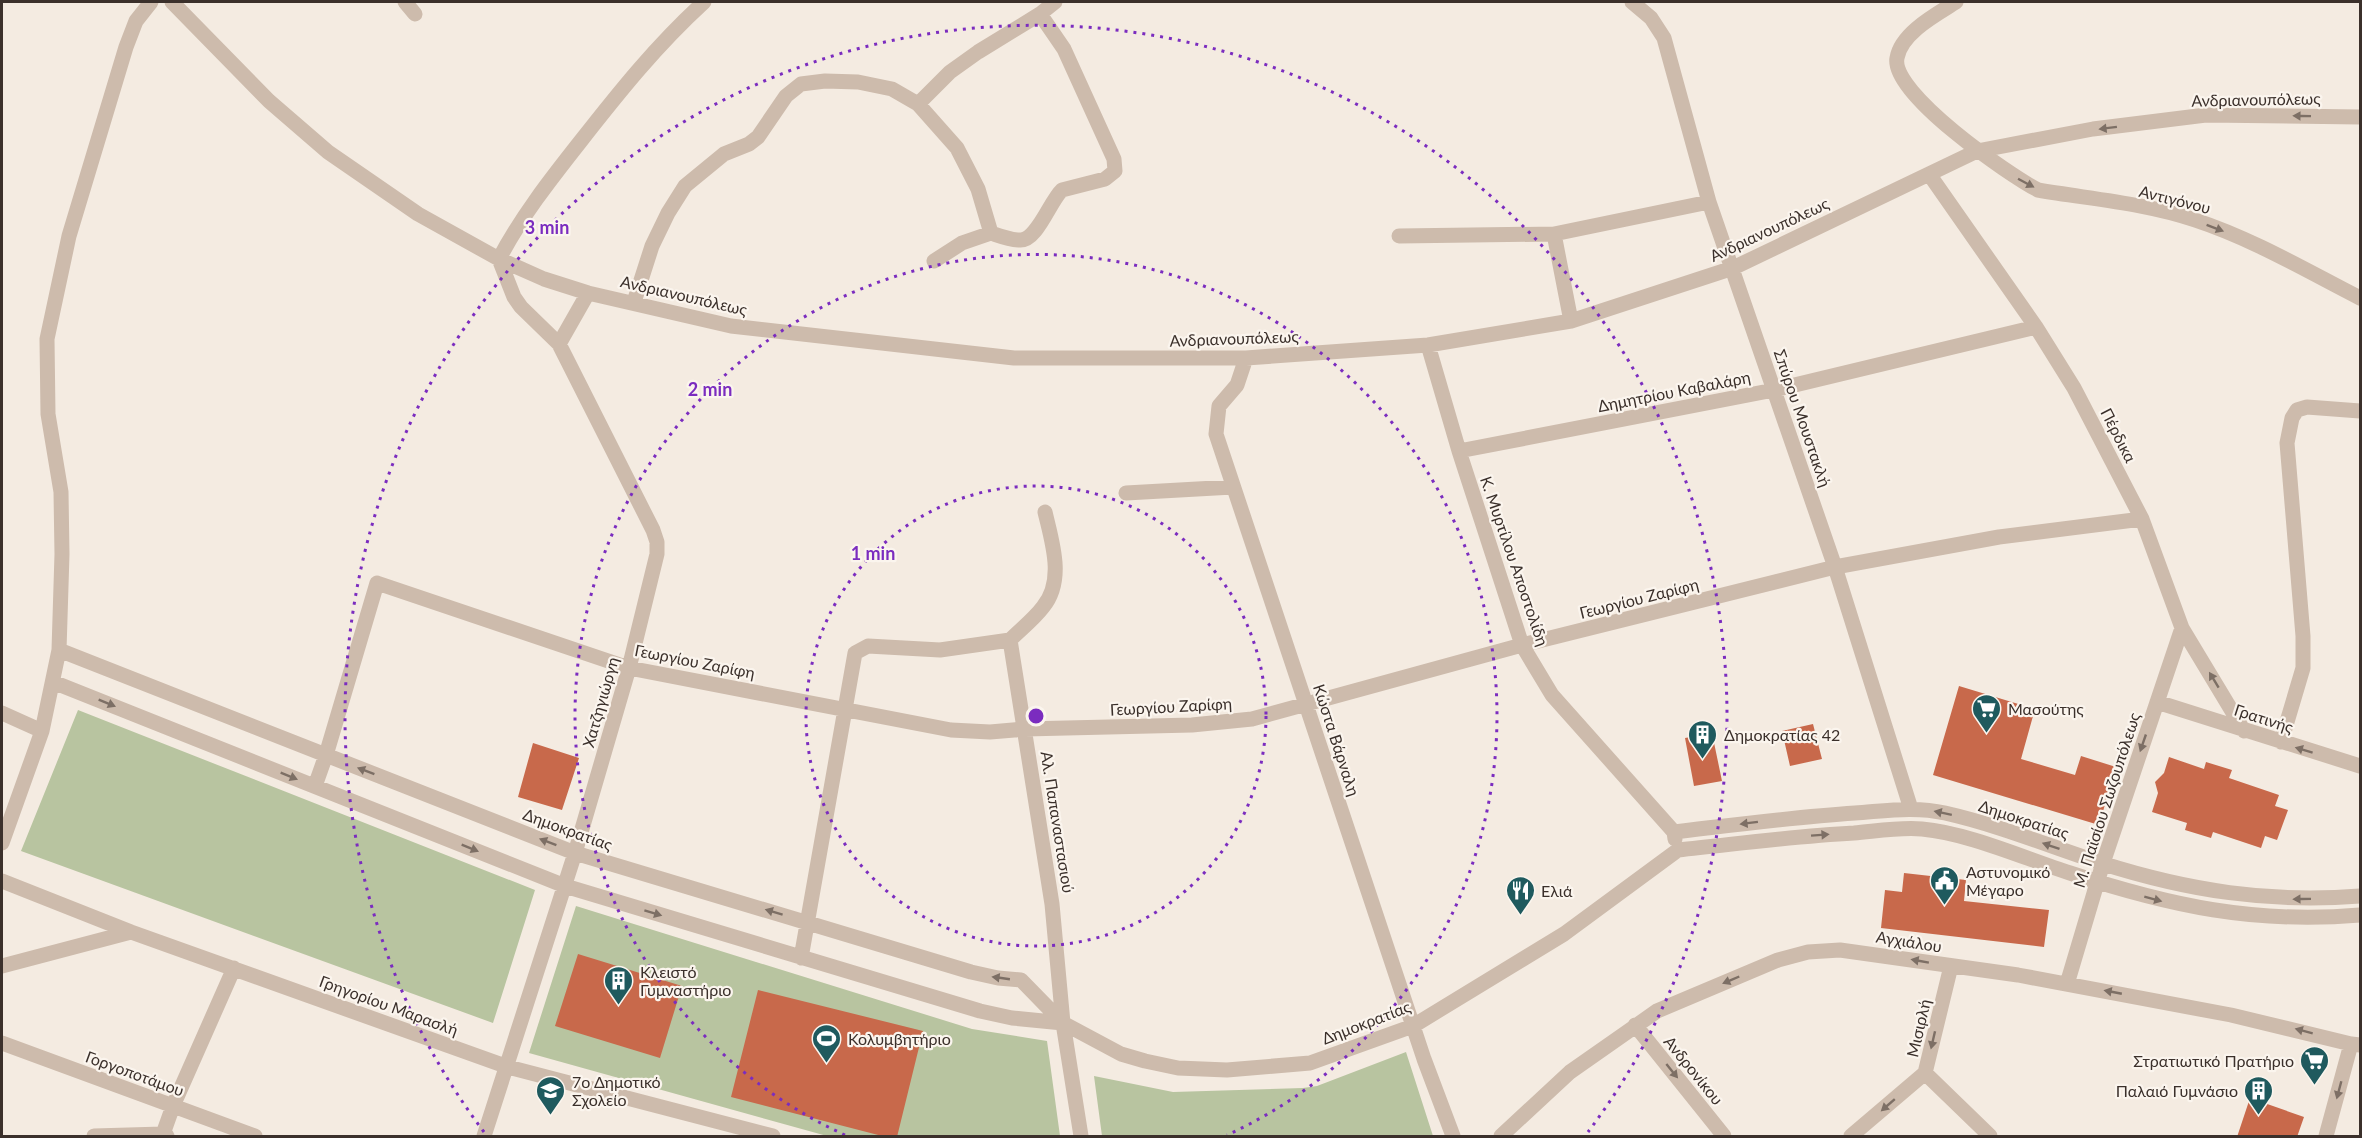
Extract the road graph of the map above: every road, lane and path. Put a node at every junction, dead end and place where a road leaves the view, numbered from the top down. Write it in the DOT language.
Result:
graph roads {
  1 [pos="152,2"];
  2 [pos="172,2"];
  3 [pos="405,2"];
  4 [pos="704,2"];
  5 [pos="1055,2"];
  6 [pos="1632,2"];
  7 [pos="1956,2"];
  8 [pos="415,14"];
  9 [pos="1040,14"];
  10 [pos="918,104"];
  11 [pos="2361,117"];
  12 [pos="1977,151"];
  13 [pos="1929,174"];
  14 [pos="1709,202"];
  15 [pos="991,233"];
  16 [pos="1554,234"];
  17 [pos="1399,236"];
  18 [pos="499,259"];
  19 [pos="934,261"];
  20 [pos="1733,268"];
  21 [pos="588,292"];
  22 [pos="2361,298"];
  23 [pos="634,302"];
  24 [pos="1571,321"];
  25 [pos="2036,327"];
  26 [pos="559,344"];
  27 [pos="1428,345"];
  28 [pos="1245,358"];
  29 [pos="1774,390"];
  30 [pos="2361,411"];
  31 [pos="1459,451"];
  32 [pos="1233,488"];
  33 [pos="1126,493"];
  34 [pos="1045,512"];
  35 [pos="2142,519"];
  36 [pos="1834,567"];
  37 [pos="2182,628"];
  38 [pos="1010,640"];
  39 [pos="1522,645"];
  40 [pos="59,650"];
  41 [pos="629,668"];
  42 [pos="53,682"];
  43 [pos="2157,702"];
  44 [pos="1306,706"];
  45 [pos="845,709"];
  46 [pos="2,713"];
  47 [pos="1026,729"];
  48 [pos="42,731"];
  49 [pos="2244,731"];
  50 [pos="2281,742"];
  51 [pos="326,755"];
  52 [pos="2361,766"];
  53 [pos="315,786"];
  54 [pos="1911,809"];
  55 [pos="1674,832"];
  56 [pos="2,843"];
  57 [pos="1678,850"];
  58 [pos="575,853"];
  59 [pos="2103,863"];
  60 [pos="2,881"];
  61 [pos="2097,882"];
  62 [pos="566,886"];
  63 [pos="2361,896"];
  64 [pos="2361,915"];
  65 [pos="808,922"];
  66 [pos="131,932"];
  67 [pos="801,958"];
  68 [pos="2,966"];
  69 [pos="1951,966"];
  70 [pos="234,968"];
  71 [pos="2067,984"];
  72 [pos="1063,1023"];
  73 [pos="1635,1025"];
  74 [pos="1413,1026"];
  75 [pos="2,1043"];
  76 [pos="2356,1044"];
  77 [pos="508,1066"];
  78 [pos="1925,1073"];
  79 [pos="173,1106"];
  80 [pos="1503,1134"];
  81 [pos="165,1136"];
  82 [pos="94,1137"];
  83 [pos="255,1137"];
  84 [pos="484,1137"];
  85 [pos="773,1137"];
  86 [pos="1081,1137"];
  87 [pos="1453,1137"];
  88 [pos="1490,1137"];
  89 [pos="1724,1137"];
  90 [pos="1851,1137"];
  91 [pos="1990,1137"];
  92 [pos="2326,1137"];
  1 -- 40 [label="street"];
  2 -- 18 [label="street, Ανδριανουπόλεως"];
  3 -- 8 [label="street"];
  4 -- 18 [label="street"];
  5 -- 9 [label="street"];
  6 -- 14 [label="street, Σπύρου Μουστακλή"];
  7 -- 12 [label="street, Αντιγόνου"];
  9 -- 10 [label="street"];
  9 -- 15 [label="street"];
  10 -- 15 [label="street"];
  10 -- 23 [label="street"];
  11 -- 12 [label="street, Ανδριανουπόλεως, one-way"];
  12 -- 13 [label="street, Ανδριανουπόλεως"];
  12 -- 22 [label="street, Αντιγόνου, one-way"];
  13 -- 20 [label="street, Ανδριανουπόλεως"];
  13 -- 25 [label="street, Πέρδικα"];
  14 -- 16 [label="street"];
  14 -- 20 [label="street, Σπύρου Μουστακλή"];
  15 -- 19 [label="street"];
  16 -- 17 [label="street"];
  16 -- 24 [label="street"];
  18 -- 21 [label="street, Ανδριανουπόλεως"];
  18 -- 26 [label="street, Χατζηγιώργη"];
  20 -- 24 [label="street, Ανδριανουπόλεως"];
  20 -- 29 [label="street, Σπύρου Μουστακλή"];
  21 -- 23 [label="street, Ανδριανουπόλεως"];
  21 -- 26 [label="street"];
  23 -- 28 [label="street, Ανδριανουπόλεως"];
  24 -- 27 [label="street, Ανδριανουπόλεως"];
  25 -- 29 [label="street, Δημητρίου Καβαλάρη"];
  25 -- 35 [label="street, Πέρδικα"];
  26 -- 41 [label="street, Χατζηγιώργη"];
  27 -- 28 [label="street, Ανδριανουπόλεως"];
  27 -- 31 [label="street, Κ. Μυρτίλου Αποστολίδη"];
  28 -- 32 [label="street, Κώστα Βάρναλη"];
  29 -- 31 [label="street, Δημητρίου Καβαλάρη"];
  29 -- 36 [label="street, Σπύρου Μουστακλή"];
  30 -- 50 [label="street"];
  31 -- 39 [label="street, Κ. Μυρτίλου Αποστολίδη"];
  32 -- 33 [label="street"];
  32 -- 44 [label="street, Κώστα Βάρναλη"];
  34 -- 38 [label="street"];
  35 -- 36 [label="street, Γεωργίου Ζαρίφη"];
  35 -- 37 [label="street, Πέρδικα"];
  36 -- 39 [label="street, Γεωργίου Ζαρίφη"];
  36 -- 54 [label="street, Σπύρου Μουστακλή"];
  37 -- 43 [label="street, Μ. Παϊσίου Σωζουπόλεως"];
  49 -- 37 [label="street, Πέρδικα, one-way"];
  38 -- 45 [label="street"];
  38 -- 47 [label="street, Αλ. Παπαναστασιού"];
  39 -- 44 [label="street, Γεωργίου Ζαρίφη"];
  39 -- 55 [label="street, Κ. Μυρτίλου Αποστολίδη"];
  40 -- 42 [label="street"];
  40 -- 51 [label="street, Δημοκρατίας"];
  41 -- 45 [label="street, Γεωργίου Ζαρίφη"];
  41 -- 51 [label="street, Γεωργίου Ζαρίφη"];
  41 -- 58 [label="street, Χατζηγιώργη"];
  42 -- 48 [label="street"];
  42 -- 53 [label="street, Δημοκρατίας, one-way"];
  43 -- 49 [label="street, Γρατινής"];
  43 -- 59 [label="street, Μ. Παϊσίου Σωζουπόλεως, one-way"];
  44 -- 47 [label="street, Γεωργίου Ζαρίφη"];
  44 -- 74 [label="street, Κώστα Βάρναλη"];
  45 -- 47 [label="street, Γεωργίου Ζαρίφη"];
  45 -- 65 [label="street"];
  46 -- 48 [label="street"];
  47 -- 72 [label="street, Αλ. Παπαναστασιού"];
  48 -- 56 [label="street"];
  49 -- 50 [label="street, Γρατινής"];
  52 -- 50 [label="street, Γρατινής, one-way"];
  51 -- 53 [label="street"];
  58 -- 51 [label="street, Δημοκρατίας, one-way"];
  53 -- 62 [label="street, Δημοκρατίας, one-way"];
  54 -- 55 [label="street, Δημοκρατίας, one-way"];
  59 -- 54 [label="street, Δημοκρατίας, one-way"];
  55 -- 57 [label="street, Κ. Μυρτίλου Αποστολίδη"];
  57 -- 61 [label="street, one-way"];
  57 -- 74 [label="street, Δημοκρατίας"];
  58 -- 62 [label="street, Χατζηγιώργη"];
  65 -- 58 [label="street, Δημοκρατίας, one-way"];
  59 -- 61 [label="street, Μ. Παϊσίου Σωζουπόλεως"];
  63 -- 59 [label="street, Δημοκρατίας, one-way"];
  60 -- 66 [label="street, Γρηγορίου Μαρασλή"];
  61 -- 64 [label="street, one-way"];
  61 -- 71 [label="street, Μ. Παϊσίου Σωζουπόλεως"];
  62 -- 67 [label="street, Δημοκρατίας, one-way"];
  62 -- 77 [label="street, Χατζηγιώργη"];
  65 -- 67 [label="street"];
  72 -- 65 [label="street, Δημοκρατίας, one-way"];
  66 -- 68 [label="street"];
  66 -- 70 [label="street, Γρηγορίου Μαρασλή"];
  67 -- 72 [label="street, Δημοκρατίας"];
  69 -- 71 [label="street, Αγχιάλου"];
  69 -- 73 [label="street, Αγχιάλου, one-way"];
  69 -- 78 [label="street, Μισιρλή, one-way"];
  70 -- 77 [label="street, Γρηγορίου Μαρασλή"];
  70 -- 79 [label="street"];
  76 -- 71 [label="street, Αγχιάλου, one-way"];
  72 -- 74 [label="street, Δημοκρατίας"];
  72 -- 86 [label="street, Αλ. Παπαναστασιού"];
  73 -- 80 [label="street, Αγχιάλου"];
  73 -- 89 [label="street, Ανδρονίκου, one-way"];
  74 -- 87 [label="street, Κώστα Βάρναλη"];
  75 -- 79 [label="street, Γοργοποτάμου"];
  76 -- 92 [label="street, one-way"];
  77 -- 84 [label="street, Χατζηγιώργη"];
  77 -- 85 [label="street, Γρηγορίου Μαρασλή"];
  78 -- 90 [label="street, Μισιρλή, one-way"];
  78 -- 91 [label="street"];
  79 -- 81 [label="street"];
  79 -- 83 [label="street, Γοργοποτάμου"];
  80 -- 88 [label="street"];
  81 -- 82 [label="street"];
}
